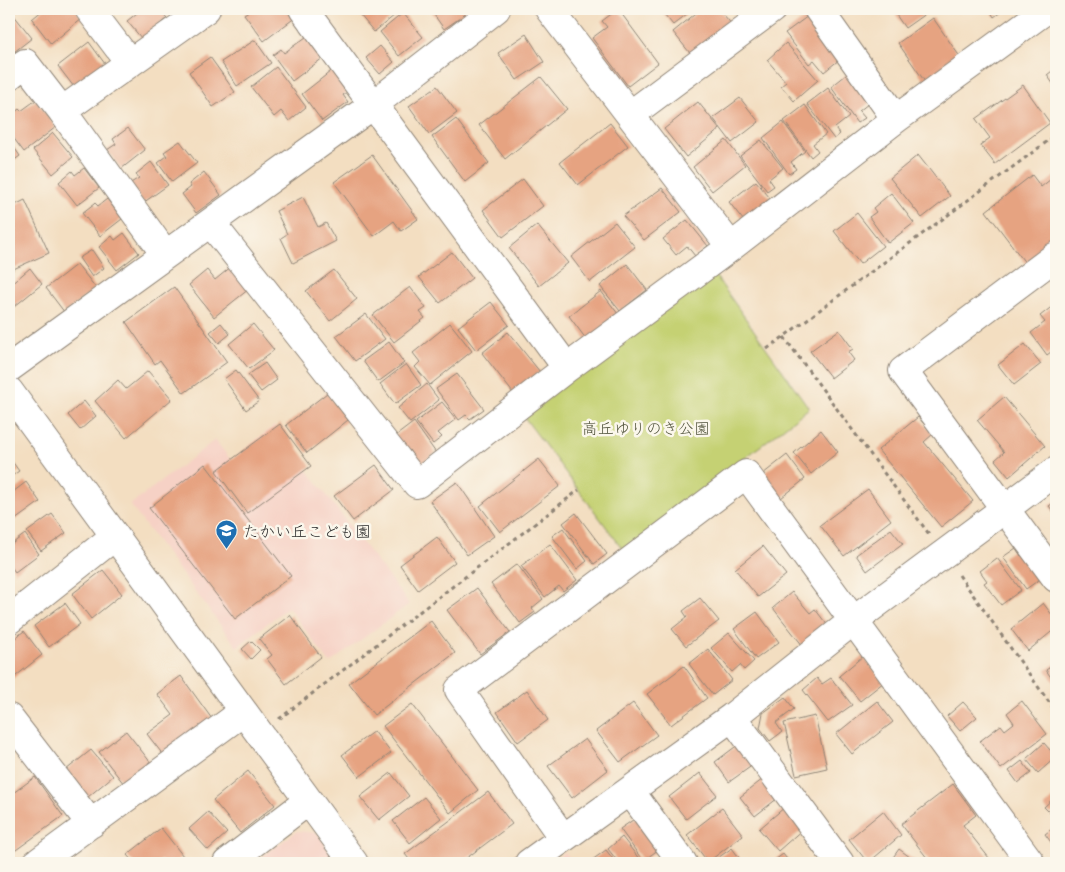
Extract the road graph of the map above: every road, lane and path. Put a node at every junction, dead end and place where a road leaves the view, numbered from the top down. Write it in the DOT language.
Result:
graph roads {
  1 [pos="89,9"];
  2 [pos="206,9"];
  3 [pos="303,9"];
  4 [pos="496,9"];
  5 [pos="548,9"];
  6 [pos="772,9"];
  7 [pos="818,9"];
  8 [pos="1046,9"];
  9 [pos="130,63"];
  10 [pos="9,76"];
  11 [pos="373,105"];
  12 [pos="62,111"];
  13 [pos="630,115"];
  14 [pos="896,119"];
  15 [pos="1056,135"];
  16 [pos="211,223"];
  17 [pos="732,247"];
  18 [pos="165,254"];
  19 [pos="1056,256"];
  20 [pos="784,337"];
  21 [pos="767,349"];
  22 [pos="9,368"];
  23 [pos="566,368"];
  24 [pos="9,391"];
  25 [pos="1056,471"];
  26 [pos="579,490"];
  27 [pos="1005,509"];
  28 [pos="115,536"];
  29 [pos="944,554"];
  30 [pos="1056,578"];
  31 [pos="9,620"];
  32 [pos="853,621"];
  33 [pos="243,712"];
  34 [pos="1056,712"];
  35 [pos="732,717"];
  36 [pos="9,718"];
  37 [pos="260,734"];
  38 [pos="630,791"];
  39 [pos="308,801"];
  40 [pos="91,824"];
  41 [pos="563,838"];
  42 [pos="37,863"];
  43 [pos="227,863"];
  44 [pos="354,863"];
  45 [pos="529,863"];
  46 [pos="684,863"];
  47 [pos="840,863"];
  48 [pos="1031,863"];
  1 -- 9 [label="street"];
  2 -- 9 [label="street"];
  3 -- 11 [label="street"];
  4 -- 11 [label="street"];
  5 -- 13 [label="street"];
  6 -- 13 [label="street"];
  7 -- 14 [label="street"];
  8 -- 14 [label="street"];
  9 -- 12 [label="street"];
  10 -- 12 [label="street"];
  11 -- 16 [label="street"];
  11 -- 23 [label="street"];
  12 -- 18 [label="street"];
  13 -- 17 [label="street"];
  14 -- 17 [label="street"];
  15 -- 20 [label="path"];
  16 -- 18 [label="street"];
  16 -- 23 [label="street"];
  17 -- 23 [label="street"];
  18 -- 22 [label="street"];
  19 -- 27 [label="street"];
  20 -- 21 [label="path"];
  20 -- 29 [label="path"];
  24 -- 28 [label="street"];
  25 -- 27 [label="street"];
  26 -- 37 [label="path"];
  27 -- 29 [label="street"];
  27 -- 30 [label="street"];
  28 -- 31 [label="street"];
  28 -- 33 [label="street"];
  29 -- 32 [label="street"];
  29 -- 34 [label="path"];
  32 -- 35 [label="street"];
  32 -- 41 [label="street"];
  32 -- 48 [label="street"];
  33 -- 37 [label="street"];
  33 -- 40 [label="street"];
  35 -- 38 [label="street"];
  35 -- 47 [label="street"];
  36 -- 40 [label="street"];
  37 -- 39 [label="street"];
  38 -- 41 [label="street"];
  38 -- 46 [label="street"];
  39 -- 43 [label="street"];
  39 -- 44 [label="street"];
  40 -- 42 [label="street"];
  41 -- 45 [label="street"];
}
